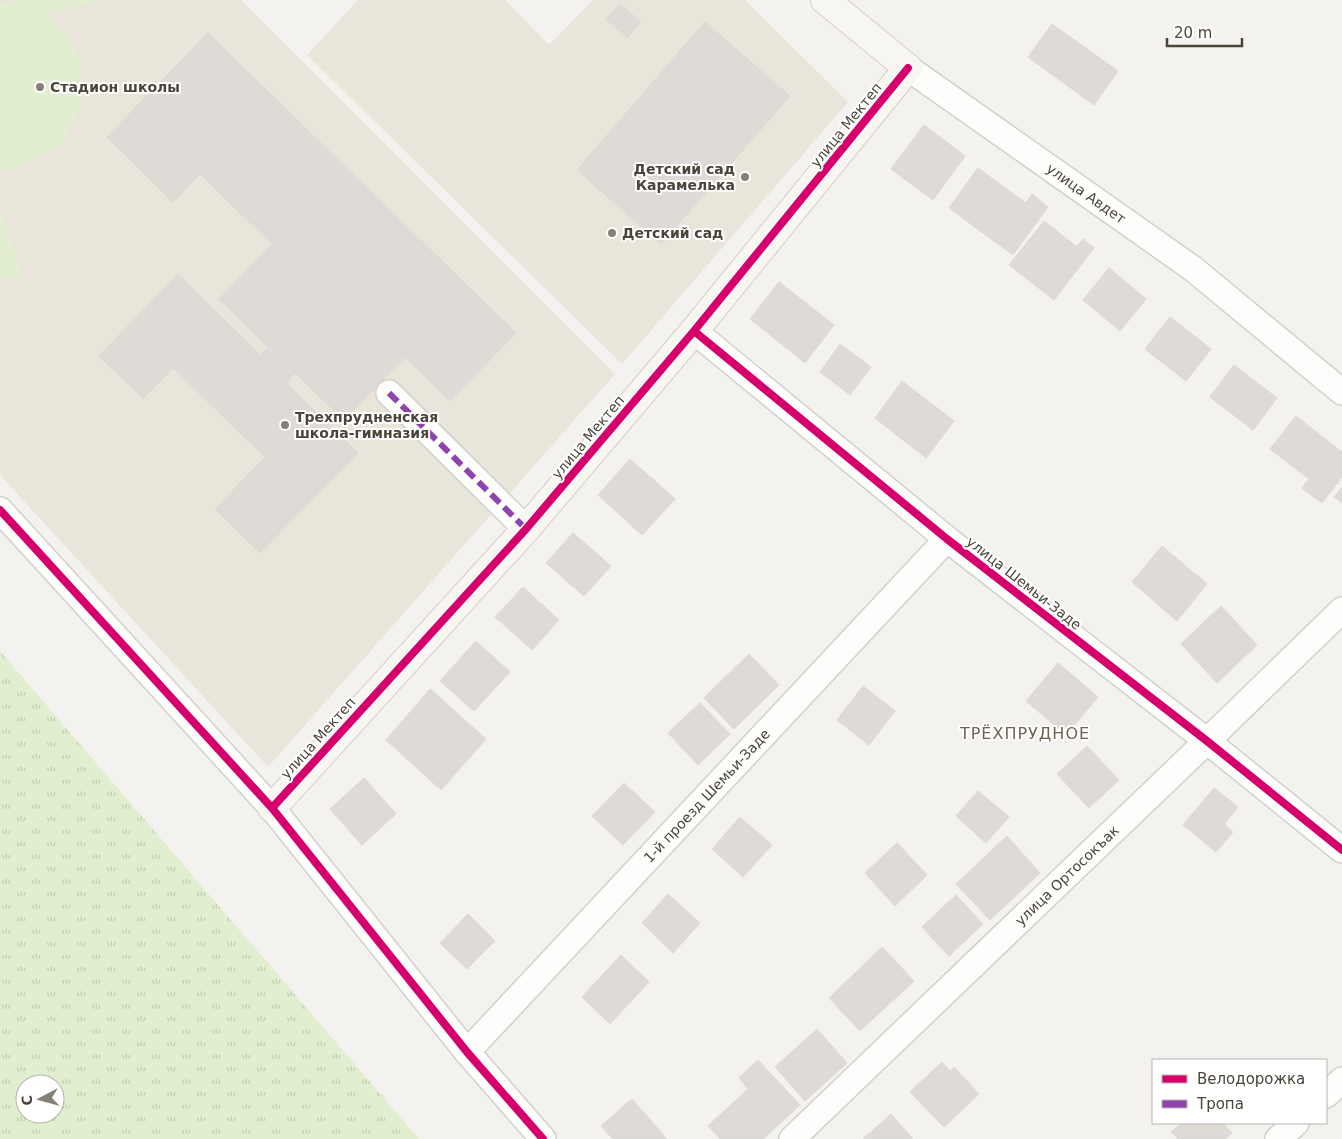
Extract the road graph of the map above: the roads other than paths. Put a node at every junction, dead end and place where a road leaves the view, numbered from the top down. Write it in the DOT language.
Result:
graph roads {
  1 [pos="825,0"];
  2 [pos="908,68"];
  3 [pos="694,331"];
  4 [pos="1342,392"];
  5 [pos="389,393"];
  6 [pos="0,510"];
  7 [pos="526,529"];
  8 [pos="947,539"];
  9 [pos="1342,610"];
  10 [pos="1207,741"];
  11 [pos="272,808"];
  12 [pos="1342,850"];
  13 [pos="467,1052"];
  14 [pos="1342,1080"];
  15 [pos="1327,1094"];
  16 [pos="1295,1124"];
  17 [pos="543,1139"];
  18 [pos="792,1139"];
  19 [pos="1278,1139"];
  1 -- 2 [label="street, улица Авдет"];
  2 -- 3 [label="street, улица Мектеп"];
  2 -- 4 [label="street, улица Авдет"];
  3 -- 7 [label="street, улица Мектеп"];
  3 -- 8 [label="street, улица Шемьи-Заде"];
  5 -- 7 [label="street"];
  6 -- 11 [label="street"];
  7 -- 11 [label="street, улица Мектеп"];
  8 -- 10 [label="street, улица Шемьи-Заде"];
  8 -- 13 [label="street, 1-й проезд Шемьи-Заде"];
  9 -- 10 [label="street, улица Ортосокъак"];
  10 -- 12 [label="street, улица Шемьи-Заде"];
  10 -- 18 [label="street, улица Ортосокъак"];
  11 -- 13 [label="street"];
  13 -- 17 [label="street"];
  14 -- 15 [label="street"];
  16 -- 19 [label="street"];
}
